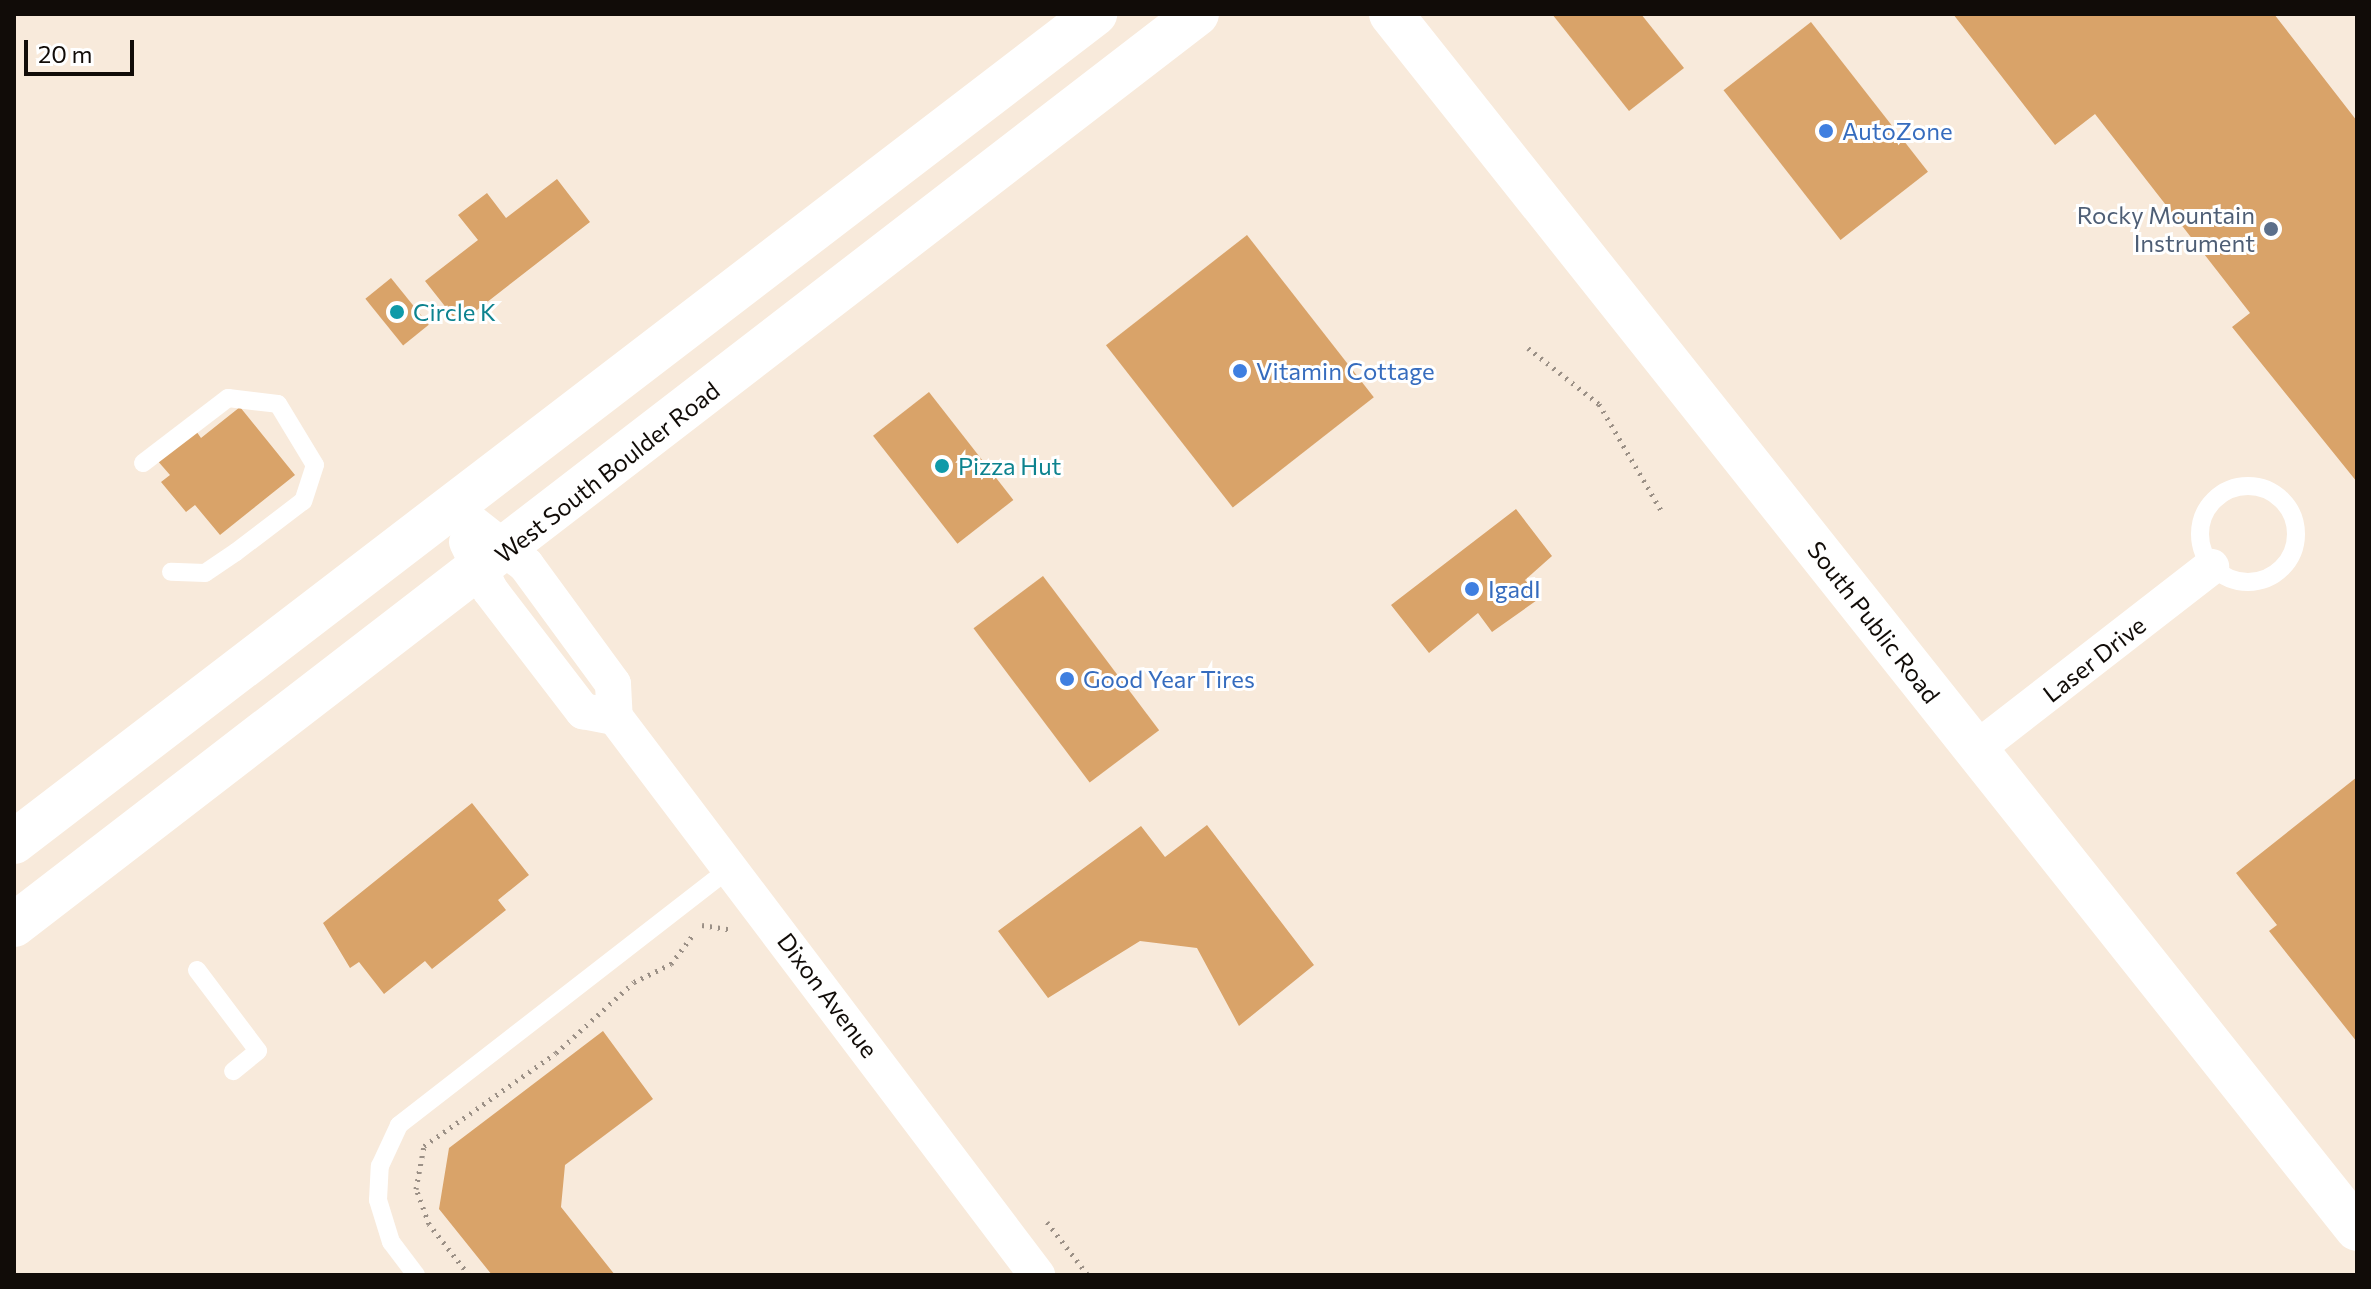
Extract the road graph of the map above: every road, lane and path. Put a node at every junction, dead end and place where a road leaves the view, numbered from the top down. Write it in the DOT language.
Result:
graph roads {
  1 [pos="1095,14"];
  2 [pos="1197,14"];
  3 [pos="1391,14"];
  4 [pos="1528,348"];
  5 [pos="143,463"];
  6 [pos="453,508"];
  7 [pos="1662,512"];
  8 [pos="495,559"];
  9 [pos="2211,567"];
  10 [pos="171,572"];
  11 [pos="1975,750"];
  12 [pos="14,842"];
  13 [pos="732,867"];
  14 [pos="14,925"];
  15 [pos="744,932"];
  16 [pos="197,970"];
  17 [pos="233,1071"];
  18 [pos="2357,1229"];
  19 [pos="416,1275"];
  20 [pos="469,1275"];
  21 [pos="1037,1275"];
  1 -- 6 [label="main road"];
  2 -- 8 [label="main road, West South Boulder Road"];
  3 -- 11 [label="main road, South Public Road"];
  4 -- 7 [label="path"];
  5 -- 10 [label="lane"];
  6 -- 8 [label="street, Dixon Avenue"];
  6 -- 12 [label="main road"];
  8 -- 13 [label="street, Dixon Avenue"];
  8 -- 14 [label="main road, West South Boulder Road"];
  9 -- 9 [label="lane"];
  9 -- 11 [label="street, Laser Drive"];
  11 -- 18 [label="main road, South Public Road"];
  13 -- 19 [label="lane"];
  13 -- 21 [label="street, Dixon Avenue"];
  15 -- 20 [label="path"];
  16 -- 17 [label="lane"];
}
